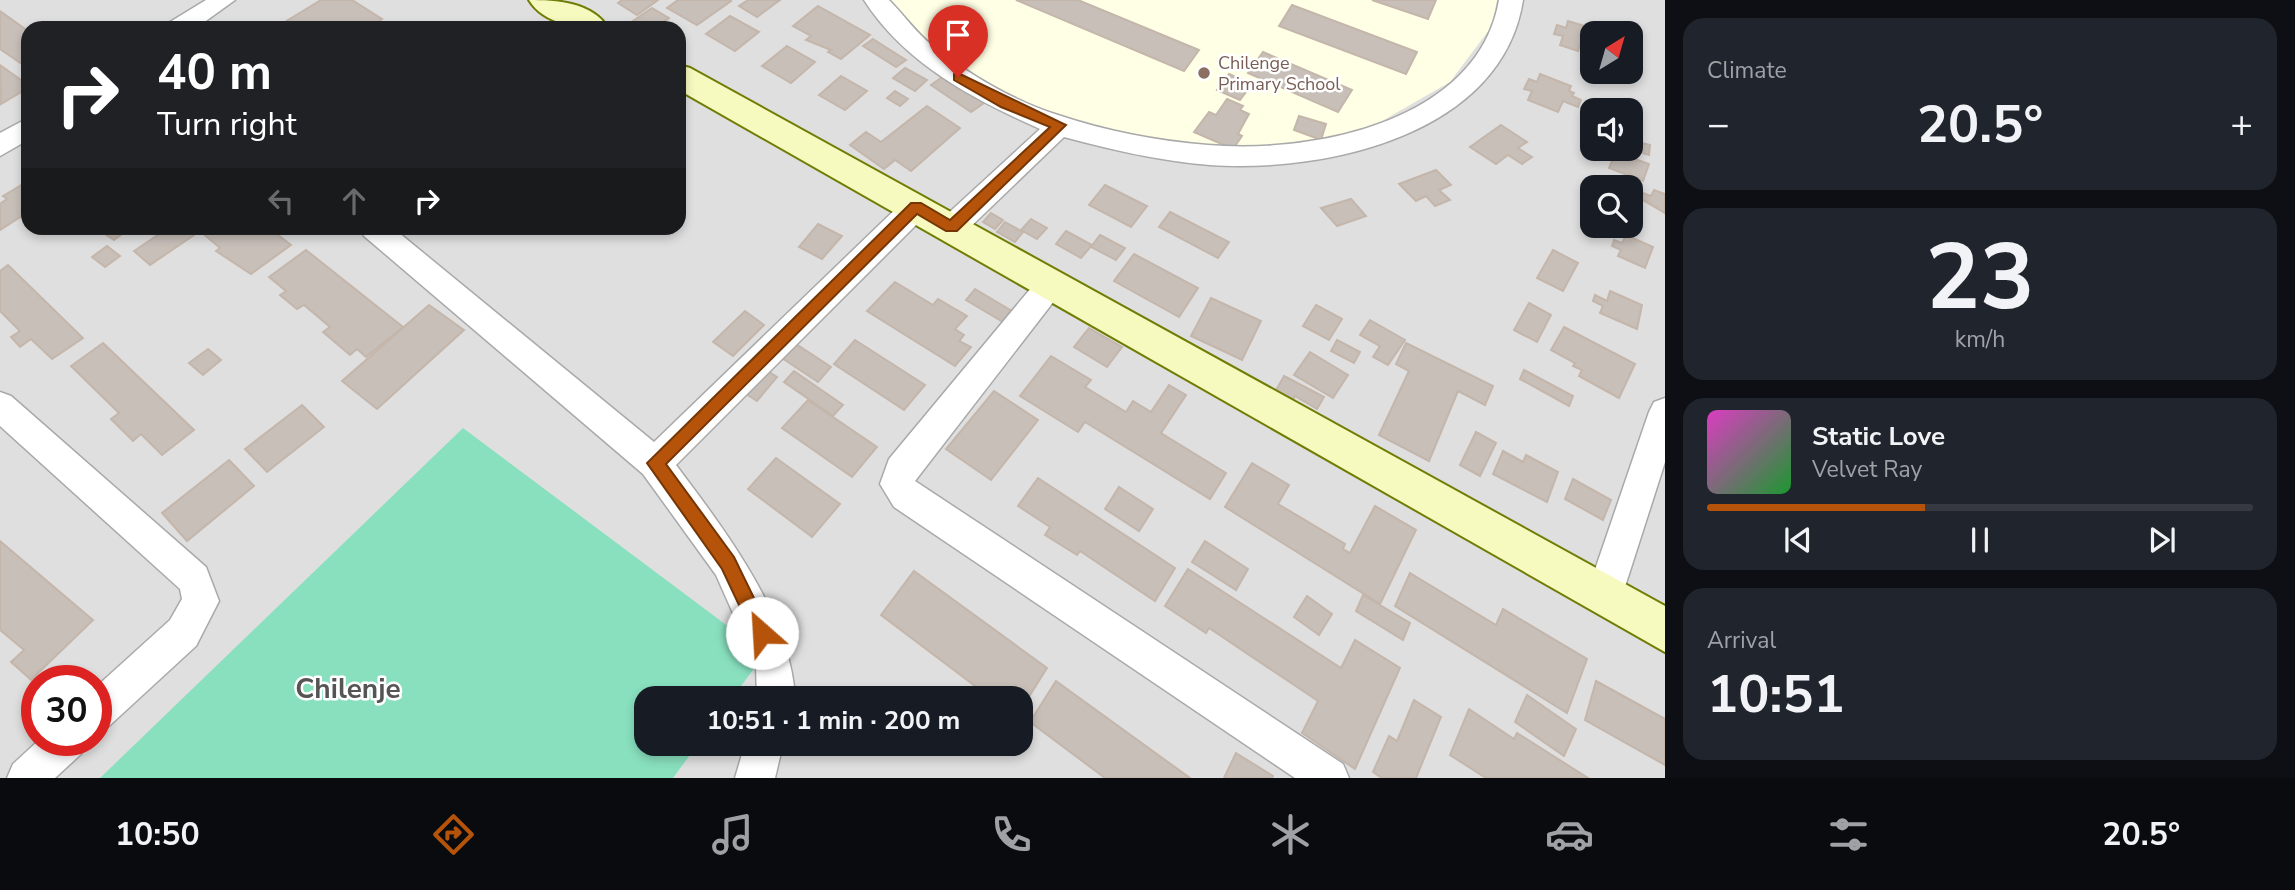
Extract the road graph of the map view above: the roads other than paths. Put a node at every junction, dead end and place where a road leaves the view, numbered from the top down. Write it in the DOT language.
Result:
graph roads {
  1 [pos="223,0"];
  2 [pos="543,0"];
  3 [pos="876,0"];
  4 [pos="1511,0"];
  5 [pos="190,21"];
  6 [pos="580,21"];
  7 [pos="686,80"];
  8 [pos="1060,125"];
  9 [pos="21,132"];
  10 [pos="0,146"];
  11 [pos="916,207"];
  12 [pos="951,227"];
  13 [pos="382,235"];
  14 [pos="1051,284"];
  15 [pos="1665,412"];
  16 [pos="5,421"];
  17 [pos="655,463"];
  18 [pos="1604,596"];
  19 [pos="1665,629"];
  20 [pos="775,686"];
  21 [pos="112,698"];
  22 [pos="50,756"];
  23 [pos="761,756"];
  24 [pos="27,778"];
  25 [pos="755,778"];
  26 [pos="1329,778"];
  1 -- 5 [label="street"];
  2 -- 6 [label="street"];
  3 -- 8 [label="street"];
  4 -- 8 [label="street"];
  7 -- 11 [label="street"];
  8 -- 12 [label="street"];
  9 -- 10 [label="street"];
  11 -- 12 [label="street"];
  11 -- 17 [label="street"];
  12 -- 14 [label="street"];
  13 -- 17 [label="street"];
  14 -- 18 [label="street"];
  14 -- 26 [label="street"];
  15 -- 18 [label="street"];
  16 -- 21 [label="street"];
  17 -- 20 [label="street"];
  18 -- 19 [label="street"];
  22 -- 24 [label="street"];
  23 -- 25 [label="street"];
}
